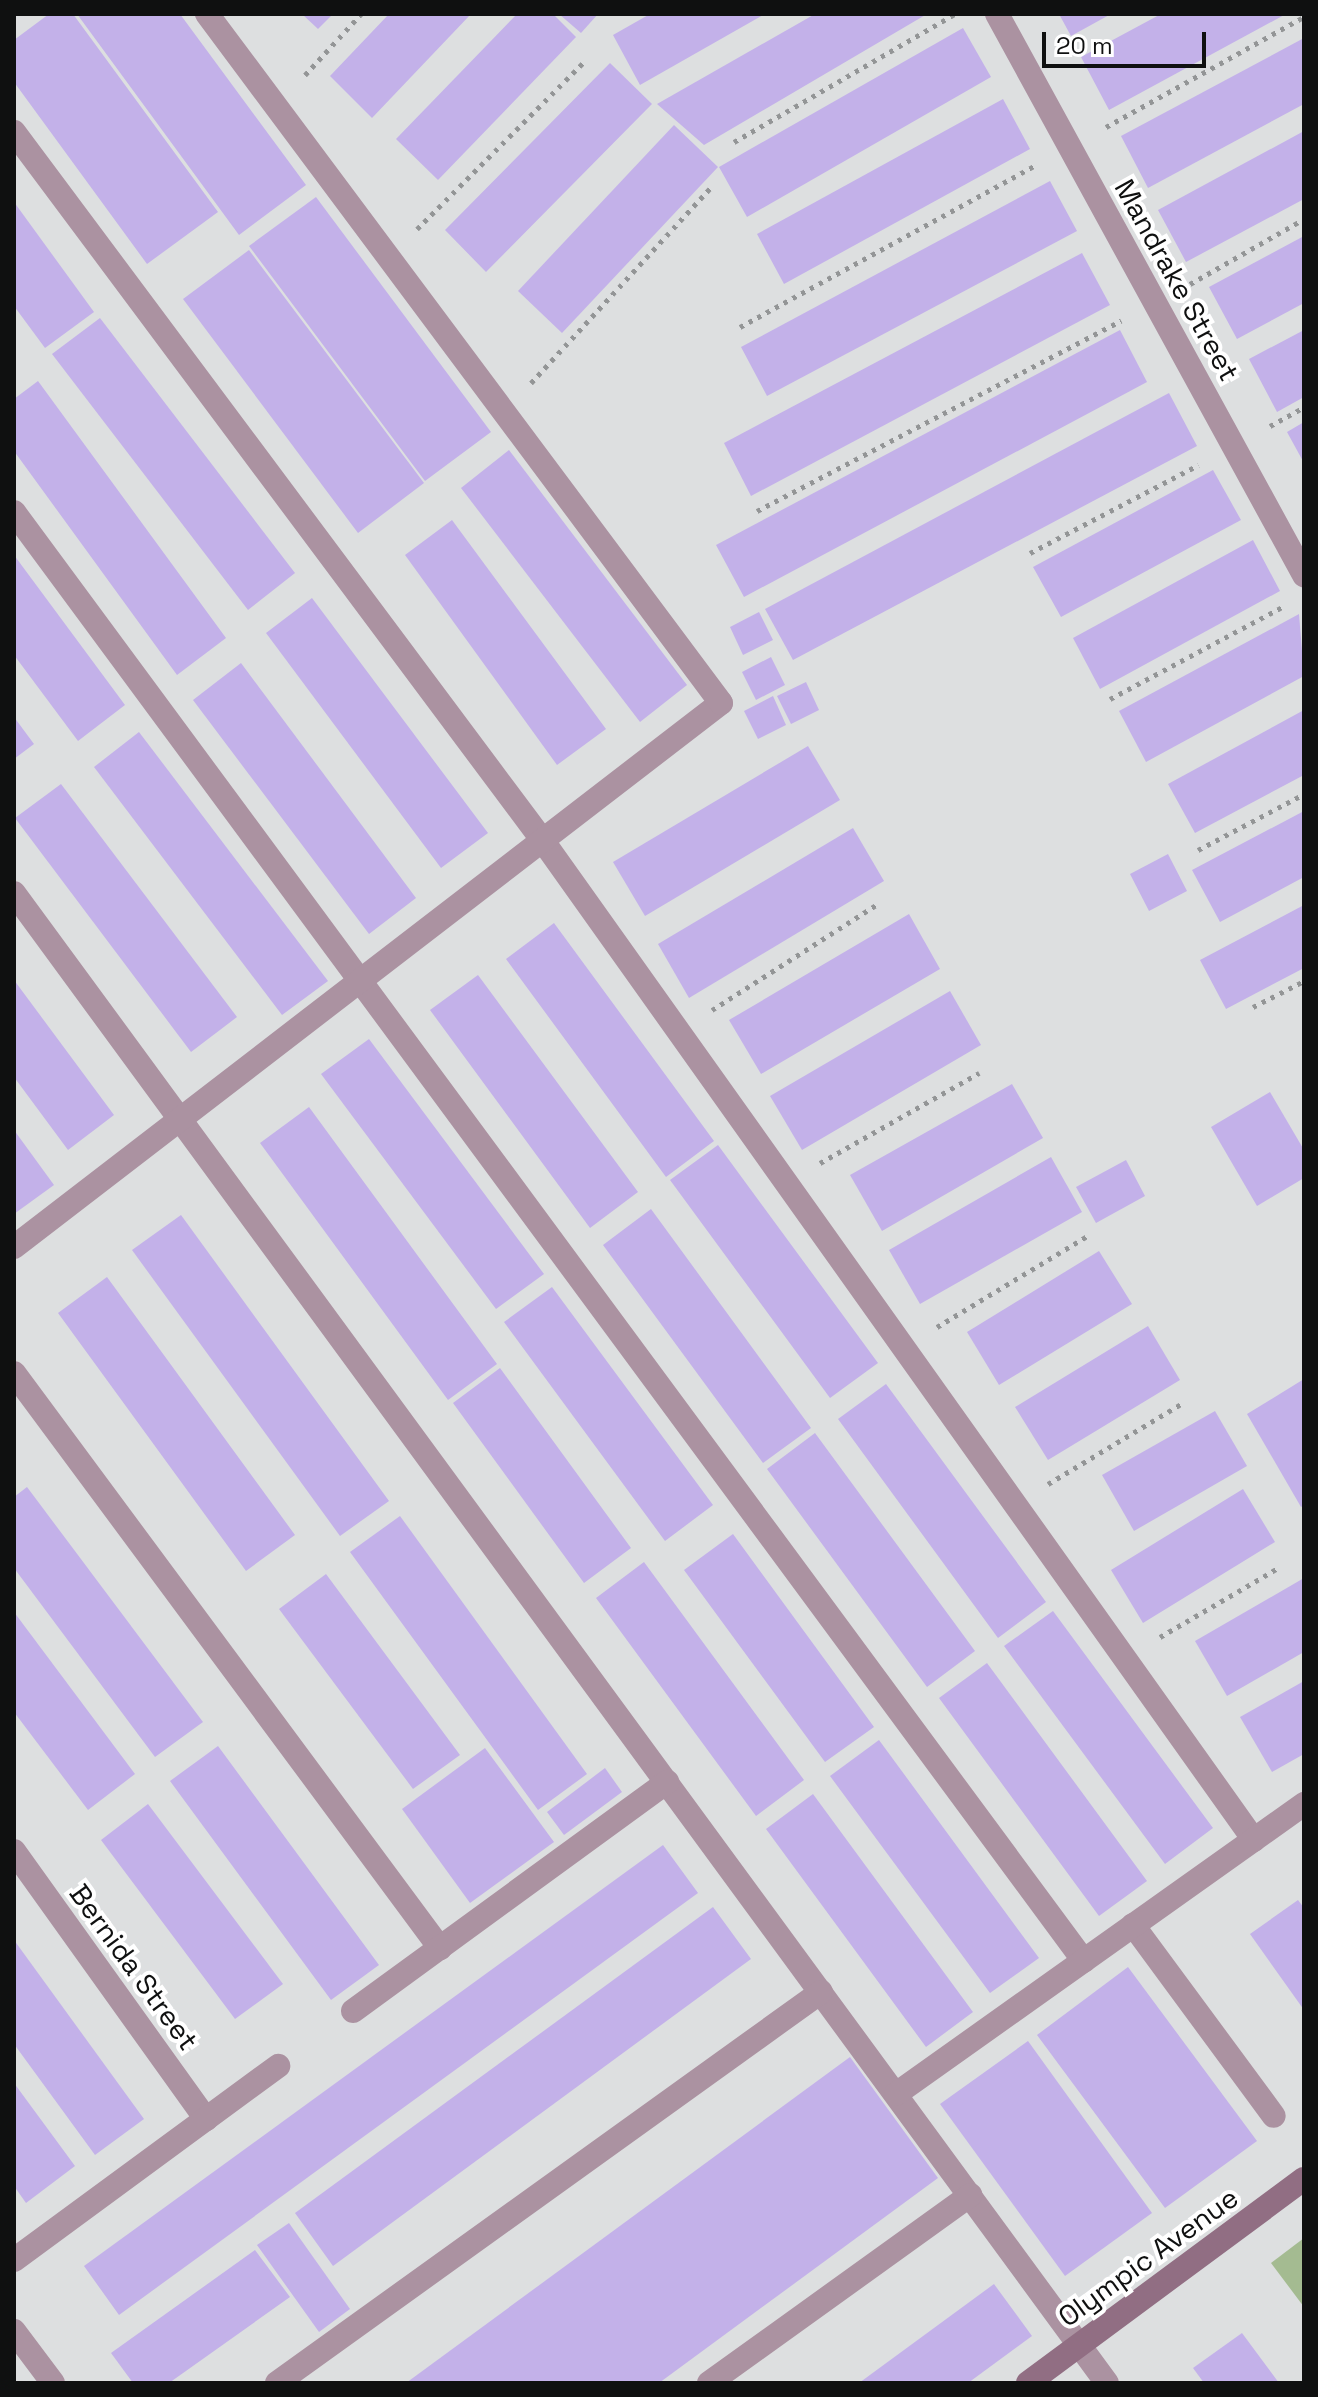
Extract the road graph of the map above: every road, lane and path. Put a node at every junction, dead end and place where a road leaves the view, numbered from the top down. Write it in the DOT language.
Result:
graph roads {
  1 [pos="207,14"];
  2 [pos="361,14"];
  3 [pos="955,14"];
  4 [pos="997,14"];
  5 [pos="1304,17"];
  6 [pos="583,63"];
  7 [pos="276,106"];
  8 [pos="14,132"];
  9 [pos="734,142"];
  10 [pos="1069,147"];
  11 [pos="711,187"];
  12 [pos="1304,219"];
  13 [pos="389,258"];
  14 [pos="1155,303"];
  15 [pos="740,327"];
  16 [pos="1304,407"];
  17 [pos="504,412"];
  18 [pos="1234,446"];
  19 [pos="757,511"];
  20 [pos="14,512"];
  21 [pos="1030,553"];
  22 [pos="1304,575"];
  23 [pos="1290,602"];
  24 [pos="1110,699"];
  25 [pos="1304,794"];
  26 [pos="543,841"];
  27 [pos="1198,850"];
  28 [pos="14,893"];
  29 [pos="876,905"];
  30 [pos="1304,981"];
  31 [pos="358,983"];
  32 [pos="1253,1007"];
  33 [pos="679,1031"];
  34 [pos="979,1073"];
  35 [pos="180,1119"];
  36 [pos="786,1182"];
  37 [pos="1087,1236"];
  38 [pos="14,1247"];
  39 [pos="903,1348"];
  40 [pos="14,1373"];
  41 [pos="1181,1404"];
  42 [pos="1015,1504"];
  43 [pos="1280,1567"];
  44 [pos="1125,1658"];
  45 [pos="667,1782"];
  46 [pos="1304,1804"];
  47 [pos="1254,1840"];
  48 [pos="14,1851"];
  49 [pos="1133,1925"];
  50 [pos="440,1948"];
  51 [pos="1084,1961"];
  52 [pos="821,1992"];
  53 [pos="353,2011"];
  54 [pos="278,2066"];
  55 [pos="896,2094"];
  56 [pos="1274,2116"];
  57 [pos="206,2119"];
  58 [pos="1304,2179"];
  59 [pos="971,2195"];
  60 [pos="14,2260"];
  61 [pos="14,2331"];
  62 [pos="1079,2345"];
  63 [pos="53,2383"];
  64 [pos="277,2383"];
  65 [pos="709,2383"];
  66 [pos="1028,2383"];
  67 [pos="1107,2383"];
  1 -- 7 [label="street"];
  2 -- 7 [label="path"];
  3 -- 9 [label="path"];
  4 -- 10 [label="street, Mandrake Street"];
  5 -- 10 [label="path"];
  6 -- 13 [label="path"];
  7 -- 13 [label="street"];
  8 -- 26 [label="street"];
  10 -- 14 [label="street, Mandrake Street"];
  10 -- 15 [label="path"];
  11 -- 17 [label="path"];
  12 -- 14 [label="path"];
  13 -- 17 [label="street"];
  14 -- 18 [label="street, Mandrake Street"];
  14 -- 19 [label="path"];
  16 -- 18 [label="path"];
  17 -- 26 [label="street"];
  18 -- 21 [label="path"];
  18 -- 22 [label="street, Mandrake Street"];
  20 -- 31 [label="street"];
  23 -- 24 [label="path"];
  25 -- 27 [label="path"];
  26 -- 31 [label="street"];
  26 -- 33 [label="street"];
  28 -- 35 [label="street"];
  29 -- 33 [label="path"];
  30 -- 32 [label="path"];
  31 -- 35 [label="street"];
  31 -- 51 [label="street"];
  33 -- 36 [label="street"];
  34 -- 36 [label="path"];
  35 -- 38 [label="street"];
  35 -- 45 [label="street"];
  36 -- 39 [label="street"];
  37 -- 39 [label="path"];
  39 -- 42 [label="street"];
  40 -- 50 [label="street"];
  41 -- 42 [label="path"];
  42 -- 44 [label="street"];
  43 -- 44 [label="path"];
  44 -- 47 [label="street"];
  45 -- 50 [label="street"];
  45 -- 52 [label="street"];
  46 -- 47 [label="street"];
  47 -- 49 [label="street"];
  48 -- 57 [label="street, Bernida Street"];
  49 -- 51 [label="street"];
  49 -- 56 [label="street"];
  50 -- 53 [label="street"];
  51 -- 55 [label="street"];
  52 -- 55 [label="street"];
  52 -- 64 [label="street"];
  54 -- 57 [label="street"];
  55 -- 59 [label="street"];
  57 -- 60 [label="street"];
  58 -- 62 [label="street, Olympic Avenue"];
  59 -- 62 [label="street"];
  59 -- 65 [label="street"];
  61 -- 63 [label="street"];
  62 -- 66 [label="street, Olympic Avenue"];
  62 -- 67 [label="street"];
}
